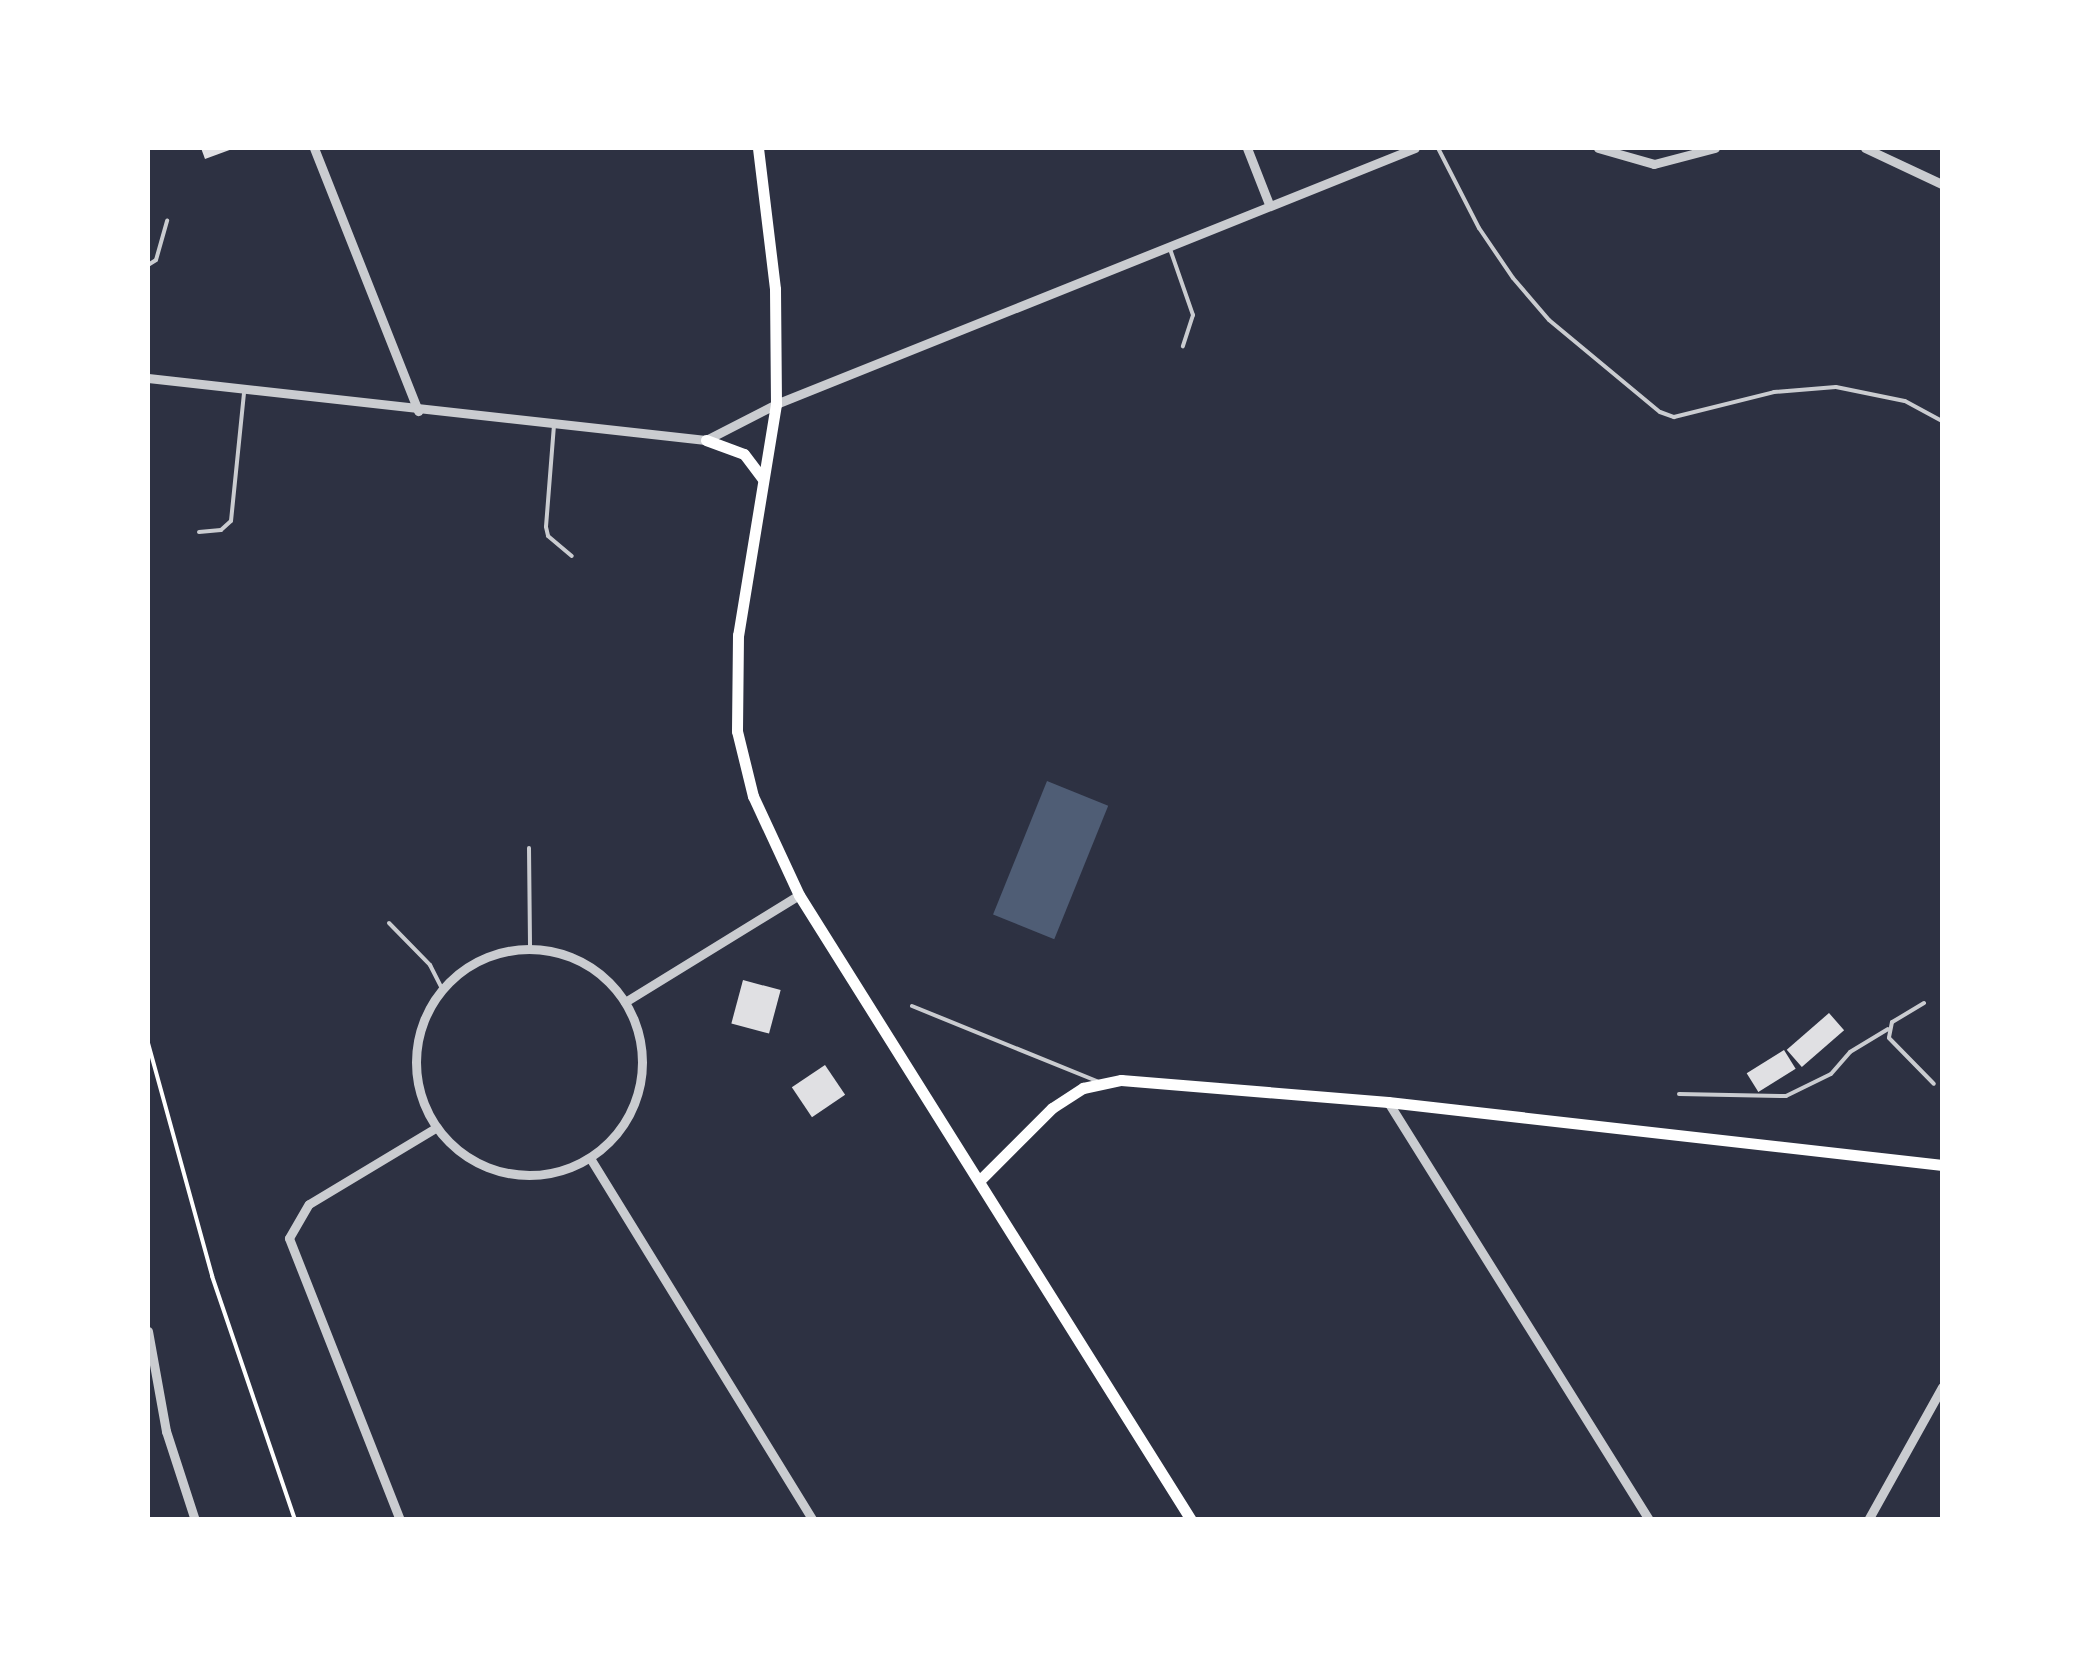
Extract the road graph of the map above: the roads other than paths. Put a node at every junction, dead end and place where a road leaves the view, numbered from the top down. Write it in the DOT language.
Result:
graph roads {
  1 [pos="314,148"];
  2 [pos="758,148"];
  3 [pos="1247,148"];
  4 [pos="1415,148"];
  5 [pos="1438,148"];
  6 [pos="1598,148"];
  7 [pos="1715,148"];
  8 [pos="1866,148"];
  9 [pos="1942,184"];
  10 [pos="1269,204"];
  11 [pos="167,220"];
  12 [pos="1168,245"];
  13 [pos="148,266"];
  14 [pos="1183,346"];
  15 [pos="148,378"];
  16 [pos="244,394"];
  17 [pos="776,404"];
  18 [pos="418,411"];
  19 [pos="1942,420"];
  20 [pos="554,425"];
  21 [pos="706,440"];
  22 [pos="763,482"];
  23 [pos="199,532"];
  24 [pos="572,556"];
  25 [pos="529,848"];
  26 [pos="798,896"];
  27 [pos="389,923"];
  28 [pos="530,948"];
  29 [pos="442,989"];
  30 [pos="625,1002"];
  31 [pos="1924,1004"];
  32 [pos="912,1006"];
  33 [pos="1888,1029"];
  34 [pos="1102,1082"];
  35 [pos="1934,1084"];
  36 [pos="1678,1094"];
  37 [pos="1388,1102"];
  38 [pos="437,1127"];
  39 [pos="590,1158"];
  40 [pos="1942,1165"];
  41 [pos="980,1180"];
  42 [pos="148,1331"];
  43 [pos="1942,1387"];
  44 [pos="196,1520"];
  45 [pos="400,1520"];
  46 [pos="813,1520"];
  47 [pos="1191,1520"];
  48 [pos="1649,1520"];
  49 [pos="1868,1520"];
  1 -- 18 [label="street"];
  2 -- 17 [label="main road"];
  3 -- 10 [label="street"];
  4 -- 10 [label="street"];
  5 -- 19 [label="lane"];
  6 -- 7 [label="street"];
  8 -- 9 [label="street"];
  10 -- 12 [label="street"];
  11 -- 13 [label="lane"];
  12 -- 14 [label="lane"];
  12 -- 17 [label="street"];
  15 -- 16 [label="street"];
  16 -- 18 [label="street"];
  16 -- 23 [label="lane"];
  17 -- 21 [label="street"];
  17 -- 22 [label="main road"];
  18 -- 20 [label="street"];
  20 -- 21 [label="street"];
  20 -- 24 [label="lane"];
  21 -- 22 [label="main road"];
  22 -- 26 [label="main road"];
  25 -- 28 [label="lane"];
  26 -- 30 [label="street"];
  26 -- 41 [label="main road"];
  27 -- 29 [label="lane"];
  28 -- 29 [label="street"];
  28 -- 30 [label="street"];
  29 -- 38 [label="street"];
  30 -- 39 [label="street"];
  31 -- 33 [label="lane"];
  32 -- 34 [label="lane"];
  33 -- 35 [label="lane"];
  33 -- 36 [label="lane"];
  34 -- 37 [label="main road"];
  34 -- 41 [label="main road"];
  37 -- 40 [label="main road"];
  37 -- 48 [label="street"];
  38 -- 39 [label="street"];
  38 -- 45 [label="street"];
  39 -- 46 [label="street"];
  41 -- 47 [label="main road"];
  42 -- 44 [label="street"];
  43 -- 49 [label="street"];
}
